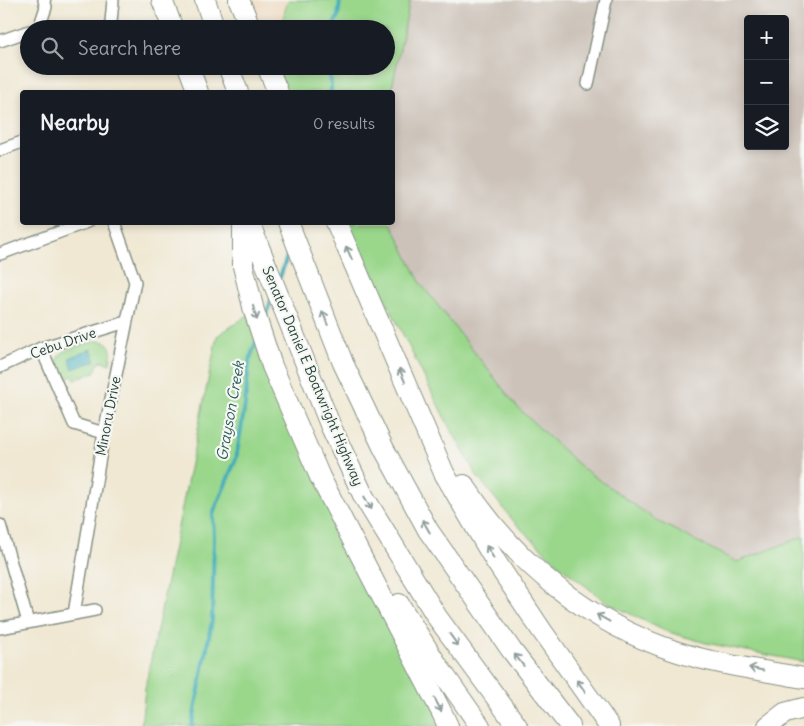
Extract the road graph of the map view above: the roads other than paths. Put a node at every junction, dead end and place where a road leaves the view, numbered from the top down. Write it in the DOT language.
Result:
graph roads {
  1 [pos="44,0"];
  2 [pos="114,0"];
  3 [pos="162,0"];
  4 [pos="205,0"];
  5 [pos="239,0"];
  6 [pos="606,0"];
  7 [pos="42,20"];
  8 [pos="111,20"];
  9 [pos="170,20"];
  10 [pos="212,20"];
  11 [pos="247,20"];
  12 [pos="20,34"];
  13 [pos="0,41"];
  14 [pos="191,75"];
  15 [pos="231,75"];
  16 [pos="270,75"];
  17 [pos="588,84"];
  18 [pos="197,90"];
  19 [pos="237,90"];
  20 [pos="277,90"];
  21 [pos="20,143"];
  22 [pos="0,150"];
  23 [pos="79,225"];
  24 [pos="115,225"];
  25 [pos="243,225"];
  26 [pos="250,225"];
  27 [pos="289,225"];
  28 [pos="337,225"];
  29 [pos="0,254"];
  30 [pos="126,322"];
  31 [pos="41,348"];
  32 [pos="0,367"];
  33 [pos="412,398"];
  34 [pos="104,433"];
  35 [pos="320,478"];
  36 [pos="0,525"];
  37 [pos="96,610"];
  38 [pos="74,614"];
  39 [pos="28,622"];
  40 [pos="0,628"];
  41 [pos="804,678"];
  42 [pos="804,708"];
  43 [pos="448,726"];
  44 [pos="480,726"];
  45 [pos="517,726"];
  46 [pos="570,726"];
  47 [pos="609,726"];
  48 [pos="768,726"];
  1 -- 7 [label="street"];
  2 -- 8 [label="street"];
  3 -- 9 [label="highway"];
  4 -- 10 [label="highway"];
  5 -- 11 [label="highway"];
  6 -- 17 [label="street"];
  12 -- 13 [label="street"];
  14 -- 18 [label="highway"];
  15 -- 19 [label="highway"];
  16 -- 20 [label="highway"];
  21 -- 22 [label="street"];
  23 -- 29 [label="street"];
  24 -- 30 [label="street, Minoru Drive"];
  25 -- 35 [label="highway, one-way"];
  26 -- 45 [label="highway, Senator Daniel E Boatwright Highway, one-way"];
  46 -- 27 [label="highway, one-way"];
  33 -- 28 [label="highway, one-way"];
  30 -- 31 [label="street, Cebu Drive"];
  30 -- 34 [label="street, Minoru Drive"];
  31 -- 32 [label="street, Cebu Drive"];
  31 -- 34 [label="street"];
  41 -- 33 [label="highway, one-way"];
  47 -- 33 [label="highway, one-way"];
  34 -- 38 [label="street, Minoru Drive"];
  35 -- 43 [label="highway, one-way"];
  35 -- 44 [label="highway"];
  36 -- 39 [label="street"];
  37 -- 38 [label="street"];
  38 -- 39 [label="street"];
  39 -- 40 [label="street"];
  42 -- 48 [label="highway"];
}
